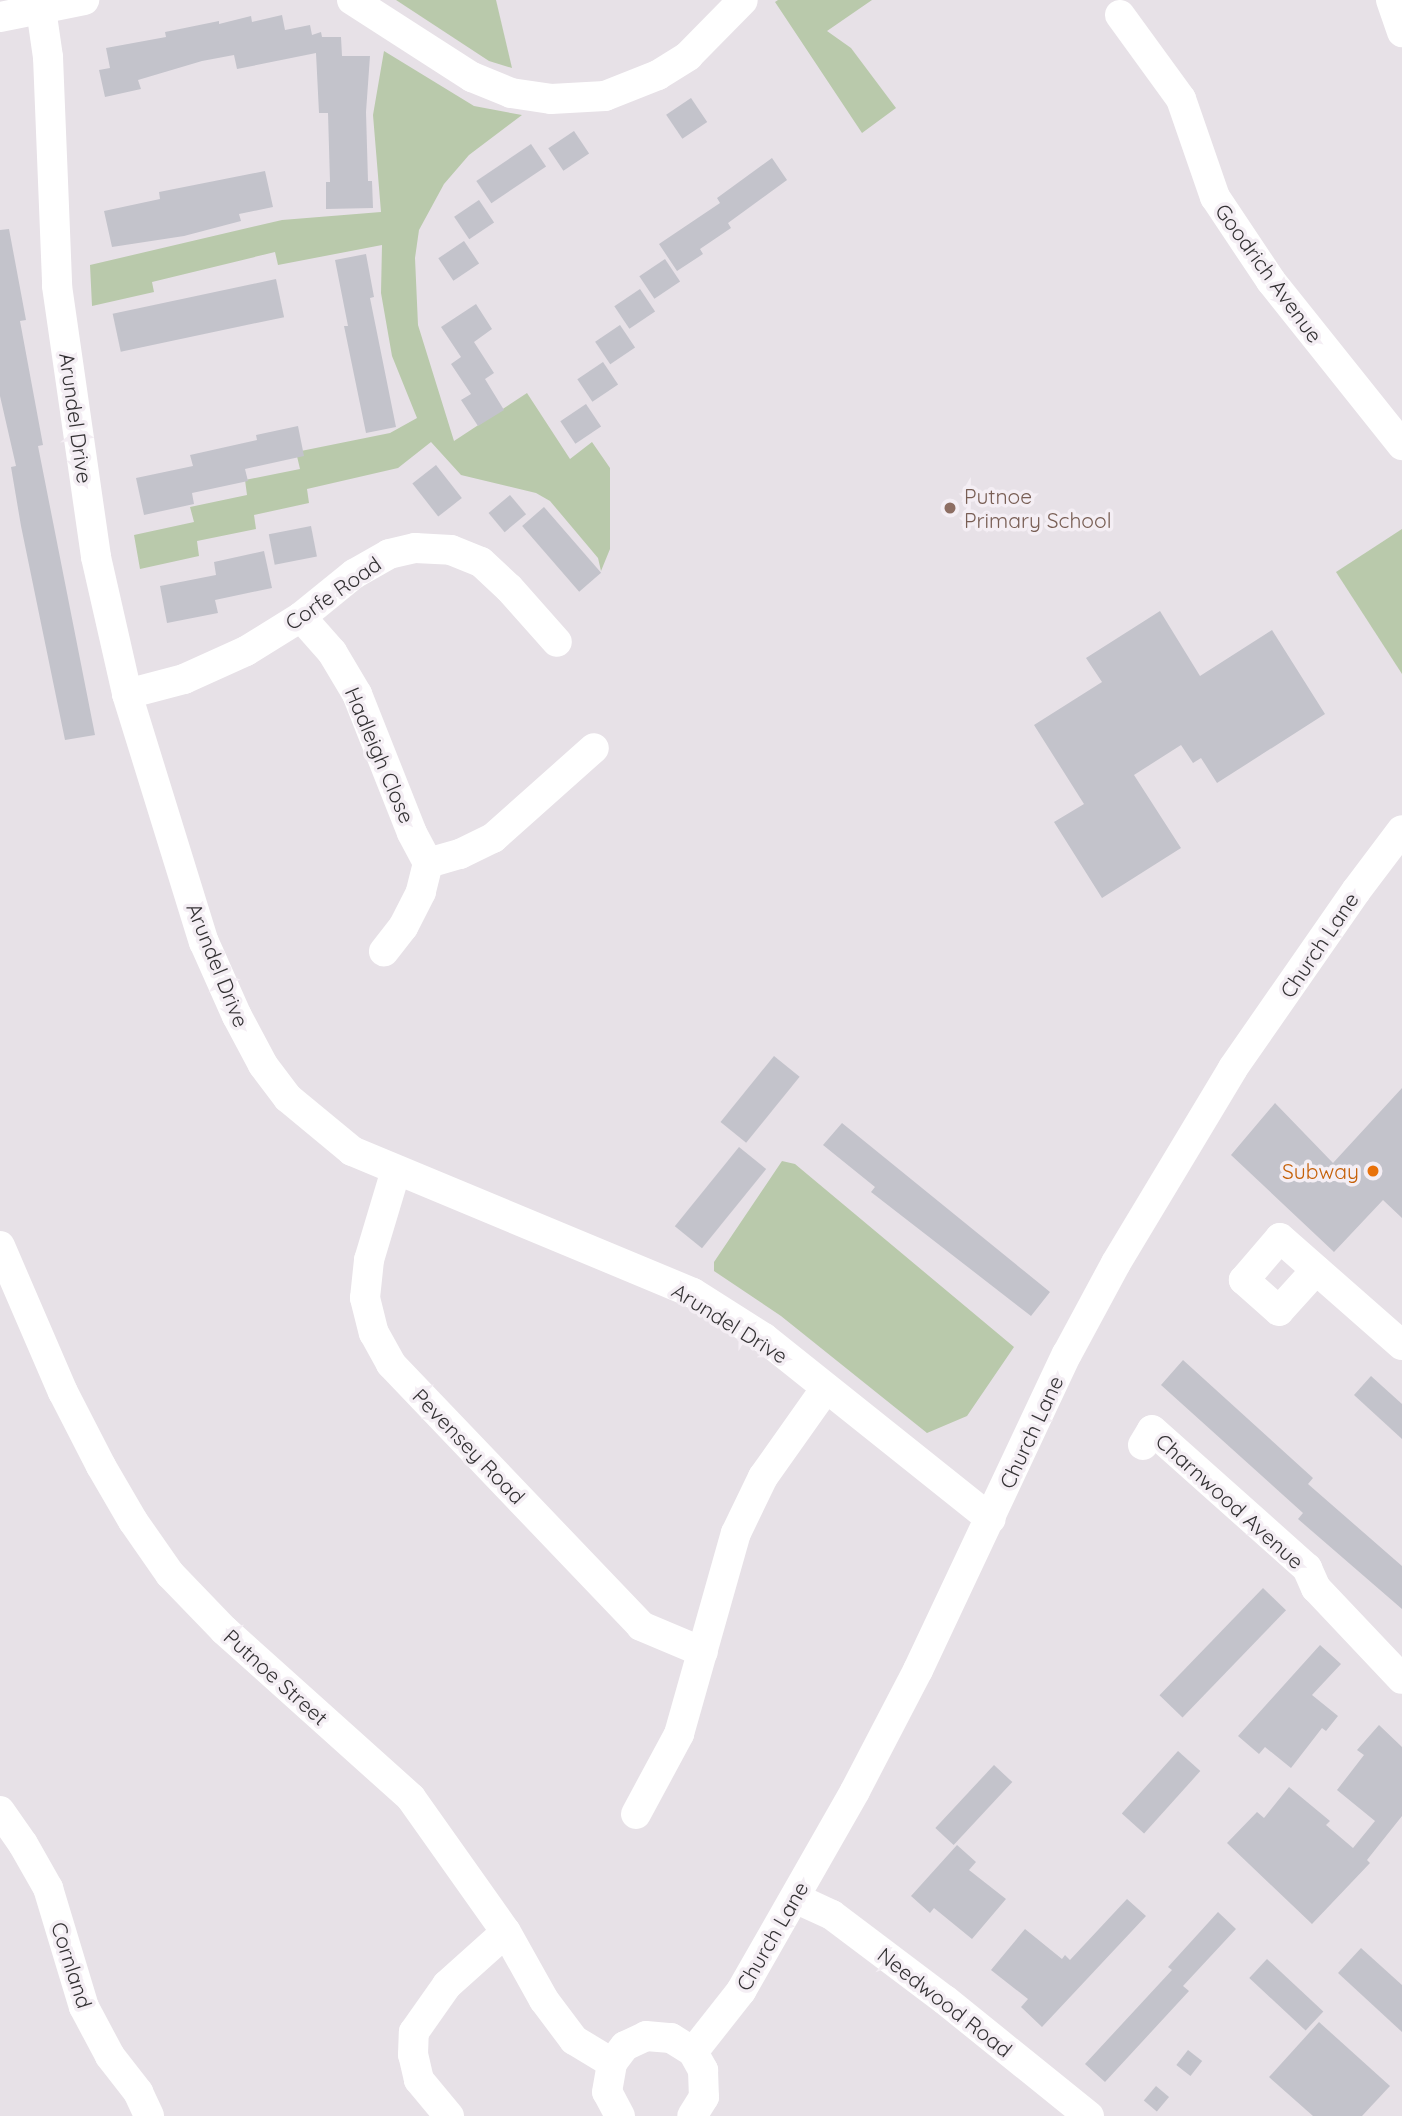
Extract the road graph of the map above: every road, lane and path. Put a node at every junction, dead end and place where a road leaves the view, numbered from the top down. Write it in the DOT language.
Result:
graph roads {
  1 [pos="84,0"];
  2 [pos="352,0"];
  3 [pos="743,0"];
  4 [pos="1391,0"];
  5 [pos="41,9"];
  6 [pos="1,11"];
  7 [pos="1120,15"];
  8 [pos="1402,32"];
  9 [pos="1402,445"];
  10 [pos="301,617"];
  11 [pos="556,642"];
  12 [pos="127,694"];
  13 [pos="594,748"];
  14 [pos="1402,830"];
  15 [pos="428,863"];
  16 [pos="384,951"];
  17 [pos="396,1170"];
  18 [pos="0,1246"];
  19 [pos="1316,1270"];
  20 [pos="12,1306"];
  21 [pos="1402,1345"];
  22 [pos="826,1388"];
  23 [pos="1143,1445"];
  24 [pos="991,1519"];
  25 [pos="703,1652"];
  26 [pos="1402,1679"];
  27 [pos="0,1811"];
  28 [pos="636,1814"];
  29 [pos="795,1898"];
  30 [pos="506,1932"];
  31 [pos="692,2052"];
  32 [pos="611,2063"];
  33 [pos="149,2116"];
  34 [pos="449,2116"];
  35 [pos="620,2116"];
  36 [pos="692,2116"];
  37 [pos="1088,2116"];
  1 -- 5 [label="street"];
  2 -- 3 [label="street"];
  4 -- 8 [label="street"];
  5 -- 6 [label="street"];
  5 -- 12 [label="street, Arundel Drive"];
  7 -- 9 [label="street, Goodrich Avenue"];
  10 -- 11 [label="street, Corfe Road"];
  10 -- 12 [label="street, Corfe Road"];
  10 -- 15 [label="street, Hadleigh Close"];
  12 -- 17 [label="street, Arundel Drive"];
  13 -- 15 [label="street"];
  14 -- 24 [label="street, Church Lane"];
  15 -- 16 [label="street"];
  17 -- 22 [label="street, Arundel Drive"];
  17 -- 25 [label="street, Pevensey Road"];
  18 -- 20 [label="street, Putnoe Street"];
  19 -- 21 [label="street"];
  20 -- 30 [label="street, Putnoe Street"];
  22 -- 24 [label="street, Arundel Drive"];
  22 -- 25 [label="street"];
  23 -- 26 [label="street, Charnwood Avenue"];
  24 -- 29 [label="street, Church Lane"];
  25 -- 28 [label="street"];
  27 -- 33 [label="street, Cornland"];
  29 -- 31 [label="street, Church Lane"];
  29 -- 37 [label="street, Needwood Road"];
  30 -- 32 [label="street, Putnoe Street"];
  30 -- 34 [label="street"];
  31 -- 32 [label="street"];
  31 -- 36 [label="street"];
  32 -- 35 [label="street"];
}
